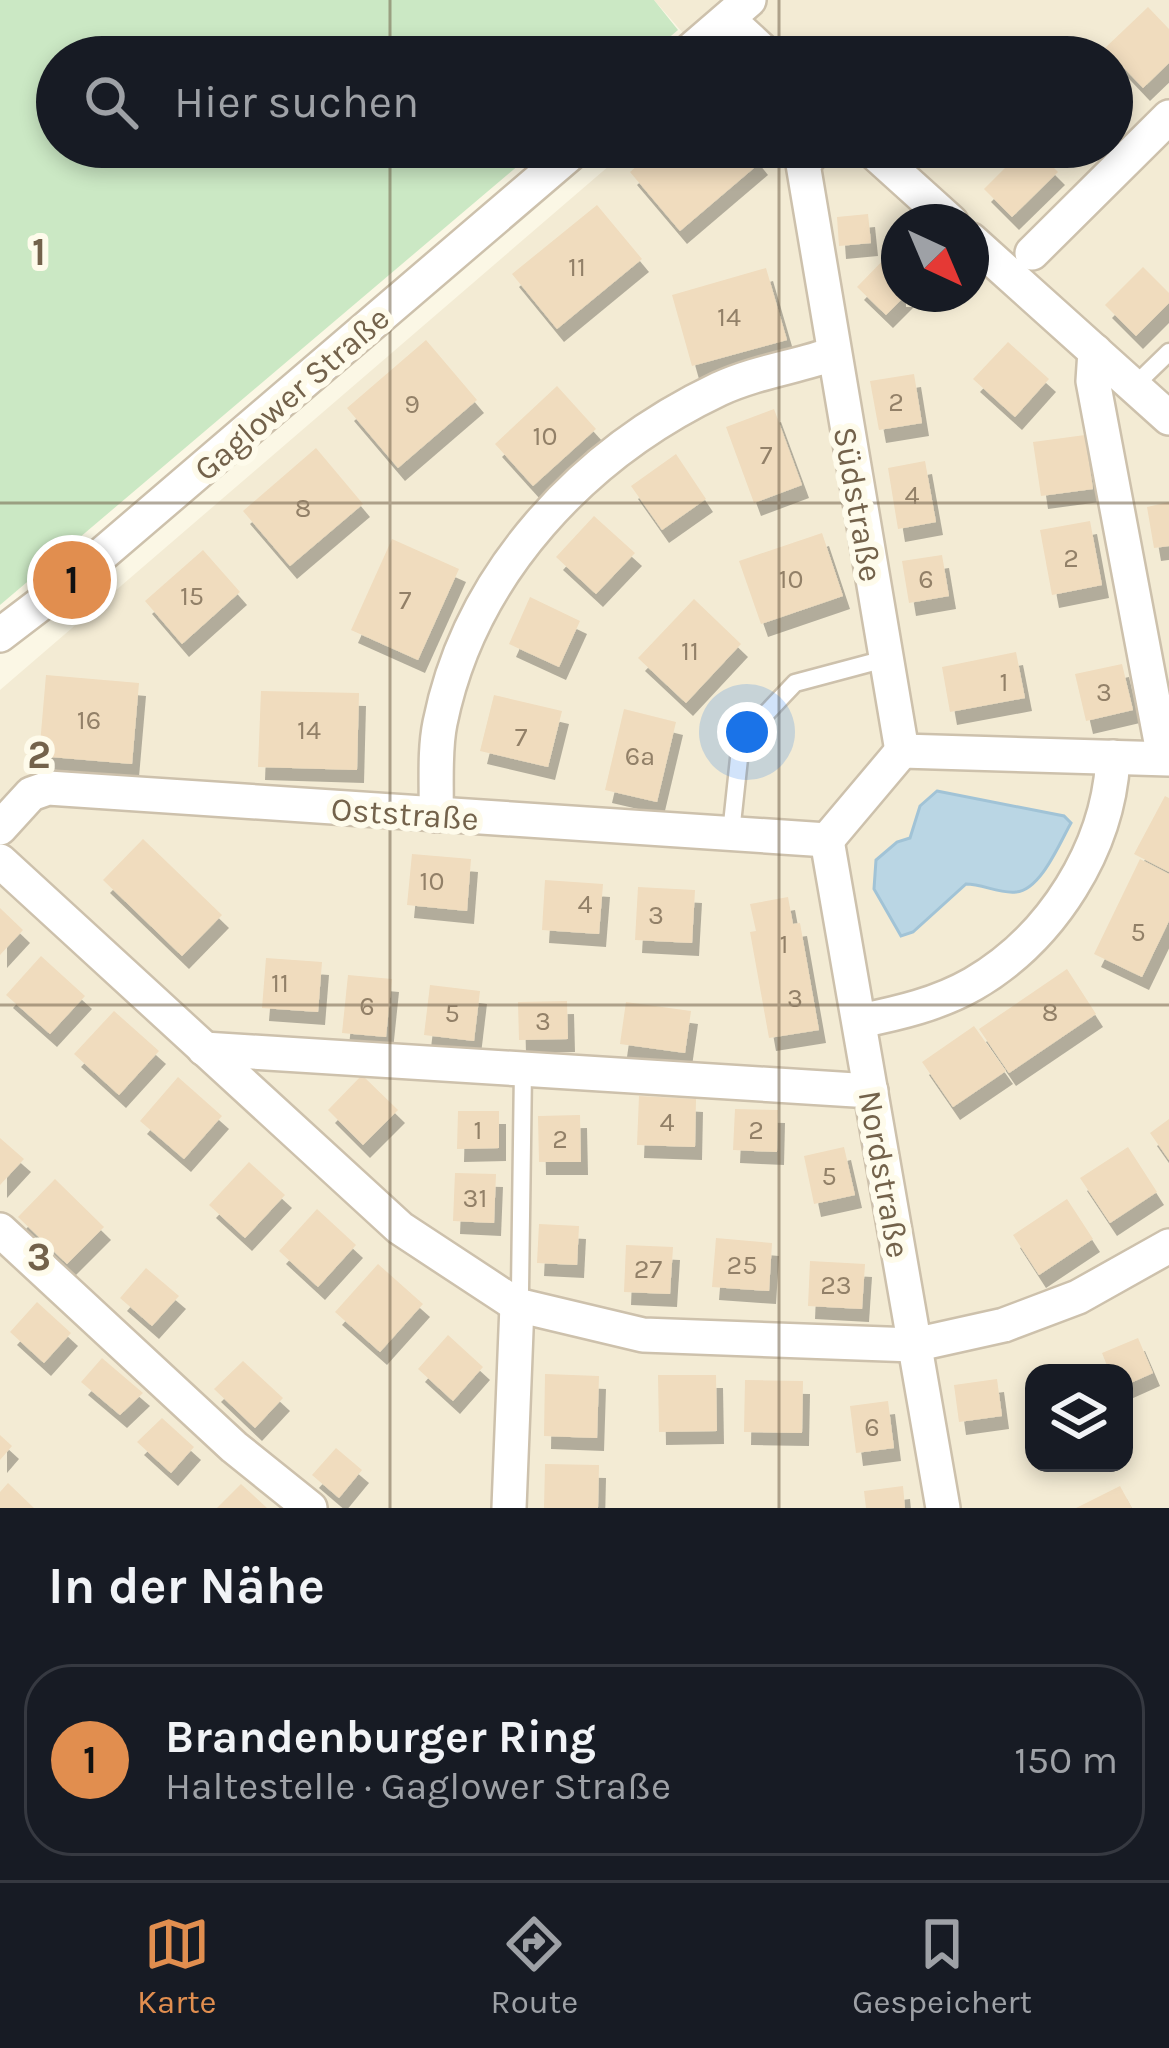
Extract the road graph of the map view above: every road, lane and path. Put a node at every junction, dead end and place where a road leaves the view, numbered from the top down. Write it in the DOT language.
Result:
graph roads {
  1 [pos="738,9"];
  2 [pos="707,36"];
  3 [pos="755,36"];
  4 [pos="1169,117"];
  5 [pos="1133,153"];
  6 [pos="553,168"];
  7 [pos="803,168"];
  8 [pos="891,168"];
  9 [pos="1118,168"];
  10 [pos="931,204"];
  11 [pos="1032,253"];
  12 [pos="989,256"];
  13 [pos="1095,351"];
  14 [pos="1169,352"];
  15 [pos="833,354"];
  16 [pos="1134,386"];
  17 [pos="1169,418"];
  18 [pos="0,635"];
  19 [pos="885,658"];
  20 [pos="902,751"];
  21 [pos="1113,757"];
  22 [pos="1167,759"];
  23 [pos="436,815"];
  24 [pos="0,828"];
  25 [pos="731,833"];
  26 [pos="827,839"];
  27 [pos="0,861"];
  28 [pos="860,1022"];
  29 [pos="204,1048"];
  30 [pos="523,1069"];
  31 [pos="871,1091"];
  32 [pos="0,1230"];
  33 [pos="1169,1246"];
  34 [pos="517,1305"];
  35 [pos="914,1345"];
  36 [pos="310,1508"];
  37 [pos="509,1508"];
  38 [pos="943,1508"];
  1 -- 2 [label="street"];
  1 -- 3 [label="street"];
  4 -- 5 [label="street"];
  6 -- 18 [label="street, Gaglower Straße"];
  7 -- 15 [label="street, Südstraße"];
  8 -- 10 [label="street"];
  9 -- 11 [label="street"];
  12 -- 13 [label="street"];
  13 -- 16 [label="street"];
  13 -- 22 [label="street"];
  14 -- 16 [label="lane"];
  15 -- 19 [label="street, Südstraße"];
  15 -- 23 [label="street"];
  16 -- 17 [label="street"];
  19 -- 20 [label="street, Südstraße"];
  19 -- 25 [label="lane"];
  20 -- 21 [label="street"];
  20 -- 26 [label="street"];
  21 -- 22 [label="street"];
  21 -- 28 [label="street"];
  23 -- 24 [label="street, Oststraße"];
  23 -- 25 [label="street, Oststraße"];
  25 -- 26 [label="street, Oststraße"];
  26 -- 28 [label="street, Nordstraße"];
  27 -- 29 [label="street"];
  28 -- 31 [label="street, Nordstraße"];
  29 -- 30 [label="street"];
  29 -- 34 [label="street"];
  30 -- 31 [label="street"];
  30 -- 34 [label="lane"];
  31 -- 35 [label="street, Nordstraße"];
  32 -- 36 [label="street"];
  33 -- 35 [label="street"];
  34 -- 35 [label="street"];
  34 -- 37 [label="street"];
  35 -- 38 [label="street, Nordstraße"];
}
